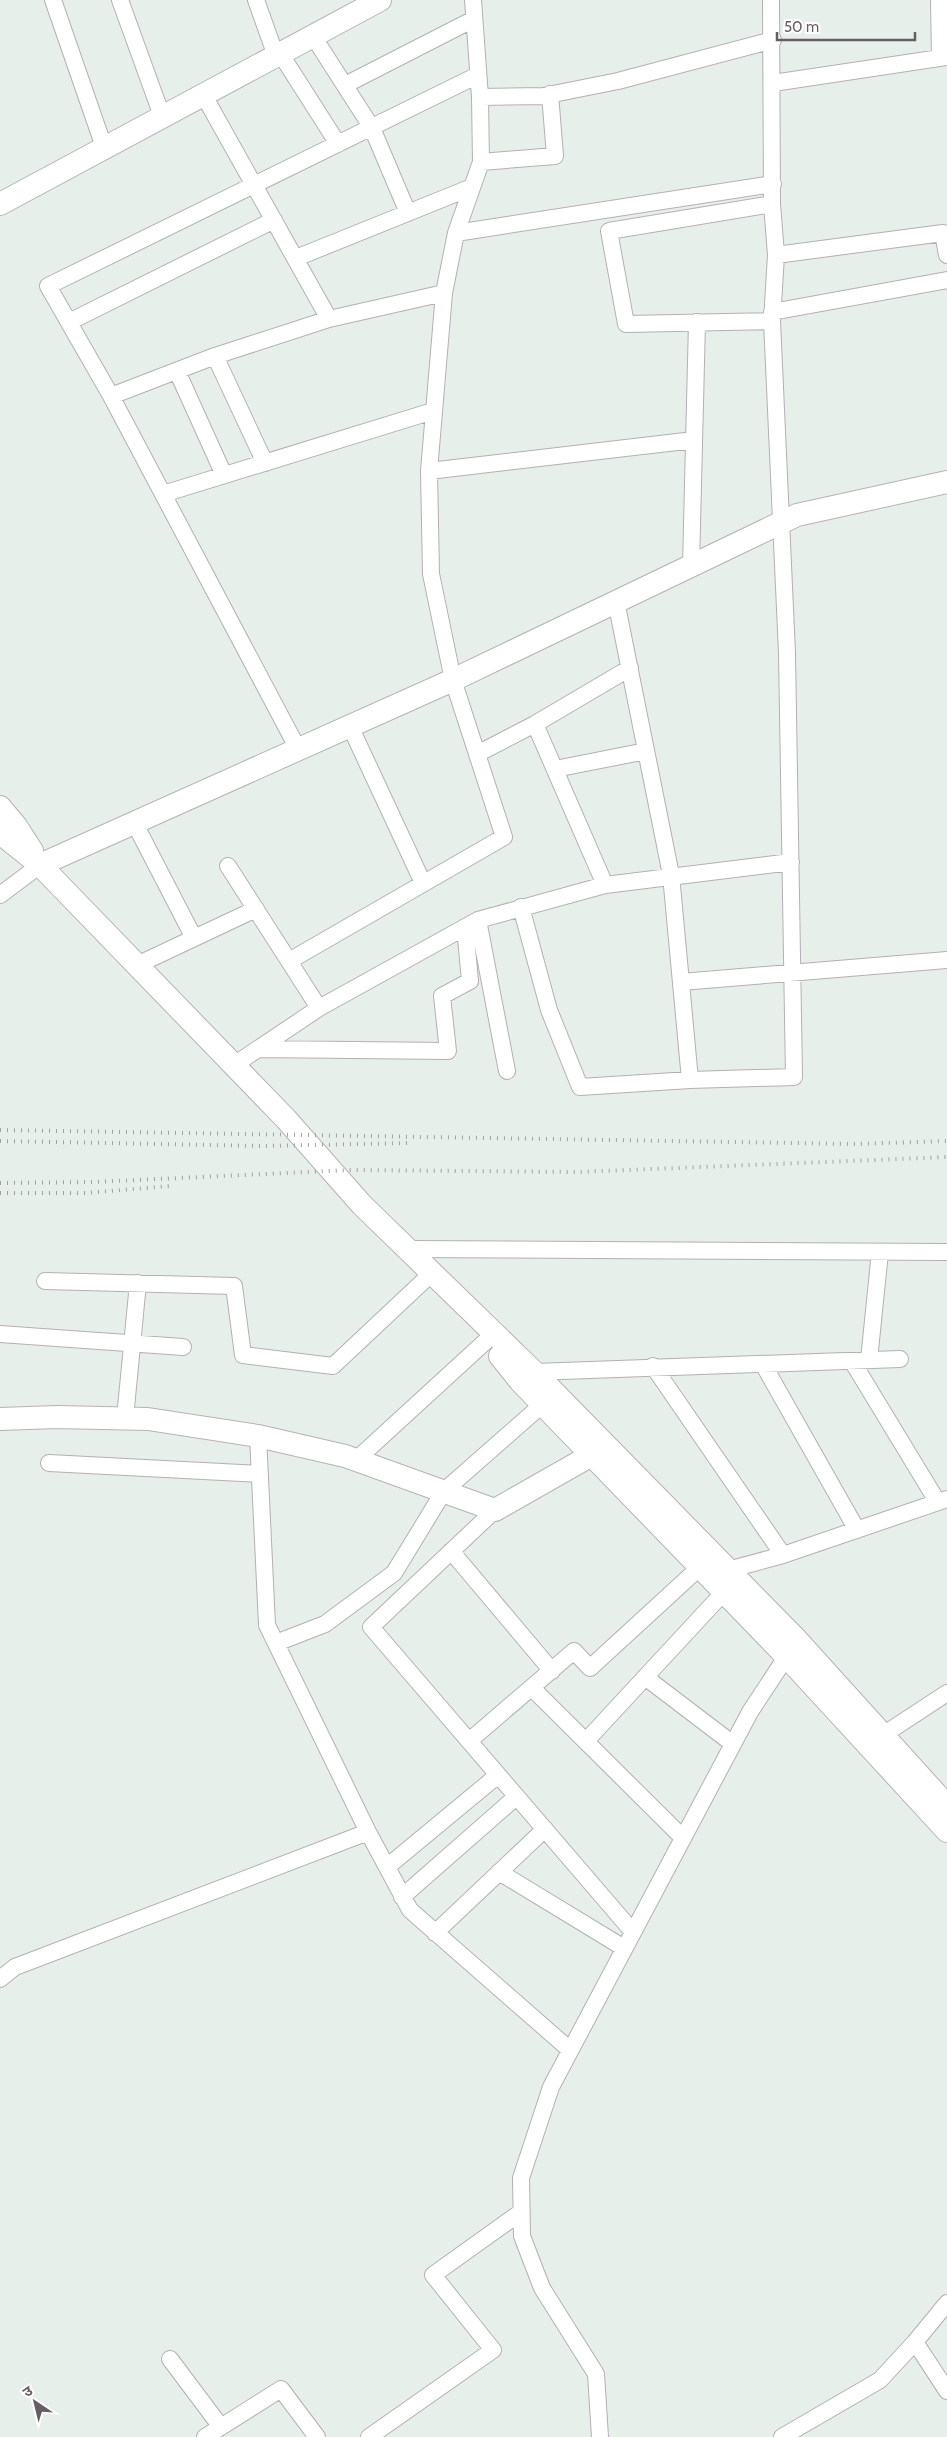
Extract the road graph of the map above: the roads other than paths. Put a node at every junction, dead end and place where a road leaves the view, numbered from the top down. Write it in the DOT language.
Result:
graph roads {
  1 [pos="53,0"];
  2 [pos="120,0"];
  3 [pos="256,0"];
  4 [pos="380,0"];
  5 [pos="473,0"];
  6 [pos="771,0"];
  7 [pos="939,0"];
  8 [pos="349,7"];
  9 [pos="474,19"];
  10 [pos="313,36"];
  11 [pos="773,40"];
  12 [pos="278,54"];
  13 [pos="943,57"];
  14 [pos="478,75"];
  15 [pos="773,83"];
  16 [pos="345,85"];
  17 [pos="203,94"];
  18 [pos="550,94"];
  19 [pos="480,97"];
  20 [pos="162,116"];
  21 [pos="372,128"];
  22 [pos="338,144"];
  23 [pos="104,147"];
  24 [pos="481,162"];
  25 [pos="773,184"];
  26 [pos="254,185"];
  27 [pos="472,187"];
  28 [pos="0,204"];
  29 [pos="772,204"];
  30 [pos="408,213"];
  31 [pos="274,220"];
  32 [pos="456,233"];
  33 [pos="776,255"];
  34 [pos="947,255"];
  35 [pos="296,258"];
  36 [pos="947,280"];
  37 [pos="444,293"];
  38 [pos="772,316"];
  39 [pos="330,318"];
  40 [pos="69,322"];
  41 [pos="697,322"];
  42 [pos="215,356"];
  43 [pos="177,371"];
  44 [pos="111,396"];
  45 [pos="433,411"];
  46 [pos="694,440"];
  47 [pos="265,463"];
  48 [pos="430,470"];
  49 [pos="224,475"];
  50 [pos="947,482"];
  51 [pos="163,494"];
  52 [pos="781,524"];
  53 [pos="691,566"];
  54 [pos="616,601"];
  55 [pos="630,668"];
  56 [pos="453,680"];
  57 [pos="535,724"];
  58 [pos="350,726"];
  59 [pos="298,749"];
  60 [pos="646,751"];
  61 [pos="477,754"];
  62 [pos="555,769"];
  63 [pos="0,808"];
  64 [pos="134,822"];
  65 [pos="0,833"];
  66 [pos="791,862"];
  67 [pos="40,864"];
  68 [pos="228,866"];
  69 [pos="672,875"];
  70 [pos="423,883"];
  71 [pos="605,885"];
  72 [pos="0,895"];
  73 [pos="521,907"];
  74 [pos="256,909"];
  75 [pos="472,924"];
  76 [pos="194,938"];
  77 [pos="947,960"];
  78 [pos="289,961"];
  79 [pos="137,965"];
  80 [pos="793,973"];
  81 [pos="681,982"];
  82 [pos="319,1008"];
  83 [pos="258,1049"];
  84 [pos="234,1065"];
  85 [pos="507,1071"];
  86 [pos="690,1080"];
  87 [pos="406,1249"];
  88 [pos="880,1252"];
  89 [pos="947,1252"];
  90 [pos="435,1277"];
  91 [pos="45,1281"];
  92 [pos="138,1283"];
  93 [pos="0,1334"];
  94 [pos="487,1340"];
  95 [pos="133,1343"];
  96 [pos="183,1347"];
  97 [pos="900,1359"];
  98 [pos="869,1360"];
  99 [pos="852,1361"];
  100 [pos="764,1364"];
  101 [pos="653,1366"];
  102 [pos="534,1372"];
  103 [pos="543,1404"];
  104 [pos="0,1418"];
  105 [pos="125,1418"];
  106 [pos="258,1436"];
  107 [pos="600,1451"];
  108 [pos="356,1460"];
  109 [pos="49,1463"];
  110 [pos="260,1474"];
  111 [pos="444,1491"];
  112 [pos="942,1500"];
  113 [pos="495,1510"];
  114 [pos="857,1530"];
  115 [pos="451,1551"];
  116 [pos="783,1555"];
  117 [pos="700,1567"];
  118 [pos="728,1570"];
  119 [pos="724,1592"];
  120 [pos="276,1644"];
  121 [pos="792,1648"];
  122 [pos="552,1671"];
  123 [pos="645,1677"];
  124 [pos="532,1688"];
  125 [pos="947,1693"];
  126 [pos="876,1740"];
  127 [pos="469,1741"];
  128 [pos="586,1741"];
  129 [pos="733,1744"];
  130 [pos="498,1775"];
  131 [pos="516,1797"];
  132 [pos="947,1806"];
  133 [pos="545,1829"];
  134 [pos="947,1831"];
  135 [pos="368,1832"];
  136 [pos="683,1838"];
  137 [pos="387,1867"];
  138 [pos="500,1872"];
  139 [pos="402,1897"];
  140 [pos="633,1932"];
  141 [pos="435,1933"];
  142 [pos="624,1948"];
  143 [pos="0,1979"];
  144 [pos="570,2050"];
  145 [pos="522,2212"];
  146 [pos="947,2303"];
  147 [pos="915,2342"];
  148 [pos="170,2359"];
  149 [pos="947,2391"];
  150 [pos="221,2427"];
  151 [pos="205,2437"];
  152 [pos="317,2437"];
  153 [pos="368,2437"];
  154 [pos="600,2437"];
  155 [pos="782,2437"];
  1 -- 23 [label="street"];
  2 -- 20 [label="street"];
  3 -- 12 [label="street"];
  4 -- 8 [label="main road"];
  5 -- 9 [label="street"];
  6 -- 11 [label="street"];
  7 -- 13 [label="street"];
  8 -- 10 [label="main road"];
  9 -- 14 [label="street"];
  9 -- 16 [label="street"];
  10 -- 12 [label="main road"];
  10 -- 16 [label="street"];
  11 -- 15 [label="street"];
  11 -- 18 [label="street"];
  12 -- 17 [label="main road"];
  12 -- 22 [label="street"];
  13 -- 15 [label="street"];
  14 -- 19 [label="street"];
  14 -- 21 [label="street"];
  15 -- 25 [label="street"];
  16 -- 21 [label="street"];
  17 -- 20 [label="main road"];
  17 -- 26 [label="street"];
  18 -- 19 [label="street"];
  18 -- 24 [label="street"];
  19 -- 24 [label="street"];
  20 -- 23 [label="main road"];
  21 -- 22 [label="street"];
  21 -- 30 [label="street"];
  22 -- 26 [label="street"];
  23 -- 28 [label="main road"];
  24 -- 27 [label="street"];
  25 -- 29 [label="street"];
  25 -- 32 [label="street"];
  26 -- 31 [label="street"];
  26 -- 40 [label="street"];
  27 -- 30 [label="street"];
  27 -- 32 [label="street"];
  29 -- 33 [label="street"];
  29 -- 41 [label="street"];
  30 -- 35 [label="street"];
  31 -- 35 [label="street"];
  31 -- 40 [label="street"];
  32 -- 37 [label="street"];
  33 -- 34 [label="street"];
  33 -- 38 [label="street"];
  35 -- 39 [label="street"];
  36 -- 38 [label="street"];
  37 -- 39 [label="street"];
  37 -- 45 [label="street"];
  38 -- 41 [label="street"];
  38 -- 52 [label="street"];
  39 -- 42 [label="street"];
  40 -- 44 [label="street"];
  41 -- 46 [label="street"];
  42 -- 43 [label="street"];
  42 -- 47 [label="street"];
  43 -- 44 [label="street"];
  43 -- 49 [label="street"];
  44 -- 51 [label="street"];
  45 -- 47 [label="street"];
  45 -- 48 [label="street"];
  46 -- 48 [label="street"];
  46 -- 53 [label="street"];
  47 -- 49 [label="street"];
  48 -- 56 [label="street"];
  49 -- 51 [label="street"];
  50 -- 52 [label="main road"];
  51 -- 59 [label="street"];
  52 -- 53 [label="main road"];
  52 -- 66 [label="street"];
  53 -- 54 [label="main road"];
  54 -- 55 [label="street"];
  54 -- 56 [label="main road"];
  55 -- 57 [label="street"];
  55 -- 60 [label="street"];
  56 -- 58 [label="main road"];
  56 -- 61 [label="street"];
  57 -- 61 [label="street"];
  57 -- 62 [label="street"];
  58 -- 59 [label="main road"];
  58 -- 70 [label="street"];
  59 -- 64 [label="main road"];
  60 -- 62 [label="street"];
  60 -- 69 [label="street"];
  61 -- 70 [label="street"];
  62 -- 71 [label="street"];
  63 -- 67 [label="main road"];
  64 -- 67 [label="main road"];
  64 -- 76 [label="street"];
  65 -- 67 [label="main road"];
  66 -- 69 [label="street"];
  66 -- 80 [label="street"];
  67 -- 72 [label="street"];
  67 -- 79 [label="main road"];
  68 -- 74 [label="street"];
  69 -- 71 [label="street"];
  69 -- 81 [label="street"];
  70 -- 78 [label="street"];
  71 -- 73 [label="street"];
  73 -- 75 [label="street"];
  73 -- 86 [label="street"];
  74 -- 76 [label="street"];
  74 -- 78 [label="street"];
  75 -- 82 [label="street"];
  75 -- 83 [label="street"];
  75 -- 85 [label="street"];
  76 -- 79 [label="street"];
  77 -- 80 [label="street"];
  78 -- 82 [label="street"];
  79 -- 84 [label="main road"];
  80 -- 81 [label="street"];
  80 -- 86 [label="street"];
  81 -- 86 [label="street"];
  82 -- 83 [label="street"];
  83 -- 84 [label="street"];
  84 -- 87 [label="main road"];
  87 -- 88 [label="street"];
  87 -- 90 [label="main road"];
  88 -- 89 [label="street"];
  88 -- 98 [label="street"];
  90 -- 92 [label="street"];
  90 -- 94 [label="main road"];
  90 -- 102 [label="main road"];
  91 -- 92 [label="street"];
  92 -- 95 [label="street"];
  93 -- 95 [label="street"];
  94 -- 103 [label="main road"];
  94 -- 108 [label="street"];
  95 -- 96 [label="street"];
  95 -- 105 [label="street"];
  97 -- 98 [label="street"];
  98 -- 99 [label="street"];
  99 -- 100 [label="street"];
  99 -- 112 [label="street"];
  100 -- 101 [label="street"];
  100 -- 114 [label="street"];
  101 -- 102 [label="street"];
  101 -- 116 [label="street"];
  102 -- 107 [label="main road"];
  103 -- 107 [label="main road"];
  103 -- 111 [label="street"];
  104 -- 105 [label="main road"];
  105 -- 106 [label="main road"];
  106 -- 108 [label="main road"];
  106 -- 110 [label="street"];
  107 -- 113 [label="main road"];
  107 -- 117 [label="main road"];
  107 -- 118 [label="main road"];
  108 -- 111 [label="main road"];
  109 -- 110 [label="street"];
  110 -- 120 [label="street"];
  111 -- 113 [label="main road"];
  111 -- 120 [label="street"];
  112 -- 114 [label="street"];
  113 -- 115 [label="street"];
  114 -- 116 [label="street"];
  115 -- 122 [label="street"];
  115 -- 127 [label="street"];
  116 -- 118 [label="street"];
  117 -- 119 [label="main road"];
  117 -- 122 [label="street"];
  118 -- 121 [label="main road"];
  119 -- 121 [label="main road"];
  119 -- 123 [label="street"];
  120 -- 135 [label="street"];
  121 -- 126 [label="main road"];
  121 -- 129 [label="street"];
  122 -- 124 [label="street"];
  123 -- 128 [label="street"];
  123 -- 129 [label="street"];
  124 -- 127 [label="street"];
  124 -- 128 [label="street"];
  125 -- 126 [label="street"];
  126 -- 132 [label="main road"];
  126 -- 134 [label="main road"];
  127 -- 130 [label="street"];
  128 -- 136 [label="street"];
  129 -- 136 [label="street"];
  130 -- 131 [label="street"];
  130 -- 137 [label="street"];
  131 -- 133 [label="street"];
  131 -- 139 [label="street"];
  133 -- 138 [label="street"];
  133 -- 140 [label="street"];
  135 -- 137 [label="street"];
  135 -- 143 [label="street"];
  136 -- 140 [label="street"];
  137 -- 139 [label="street"];
  138 -- 141 [label="street"];
  138 -- 142 [label="street"];
  139 -- 141 [label="street"];
  140 -- 142 [label="street"];
  141 -- 144 [label="street"];
  142 -- 144 [label="street"];
  144 -- 145 [label="street"];
  145 -- 153 [label="street"];
  145 -- 154 [label="street"];
  146 -- 147 [label="street"];
  147 -- 149 [label="street"];
  147 -- 155 [label="street"];
  148 -- 150 [label="street"];
  150 -- 151 [label="street"];
  150 -- 152 [label="street"];
}
